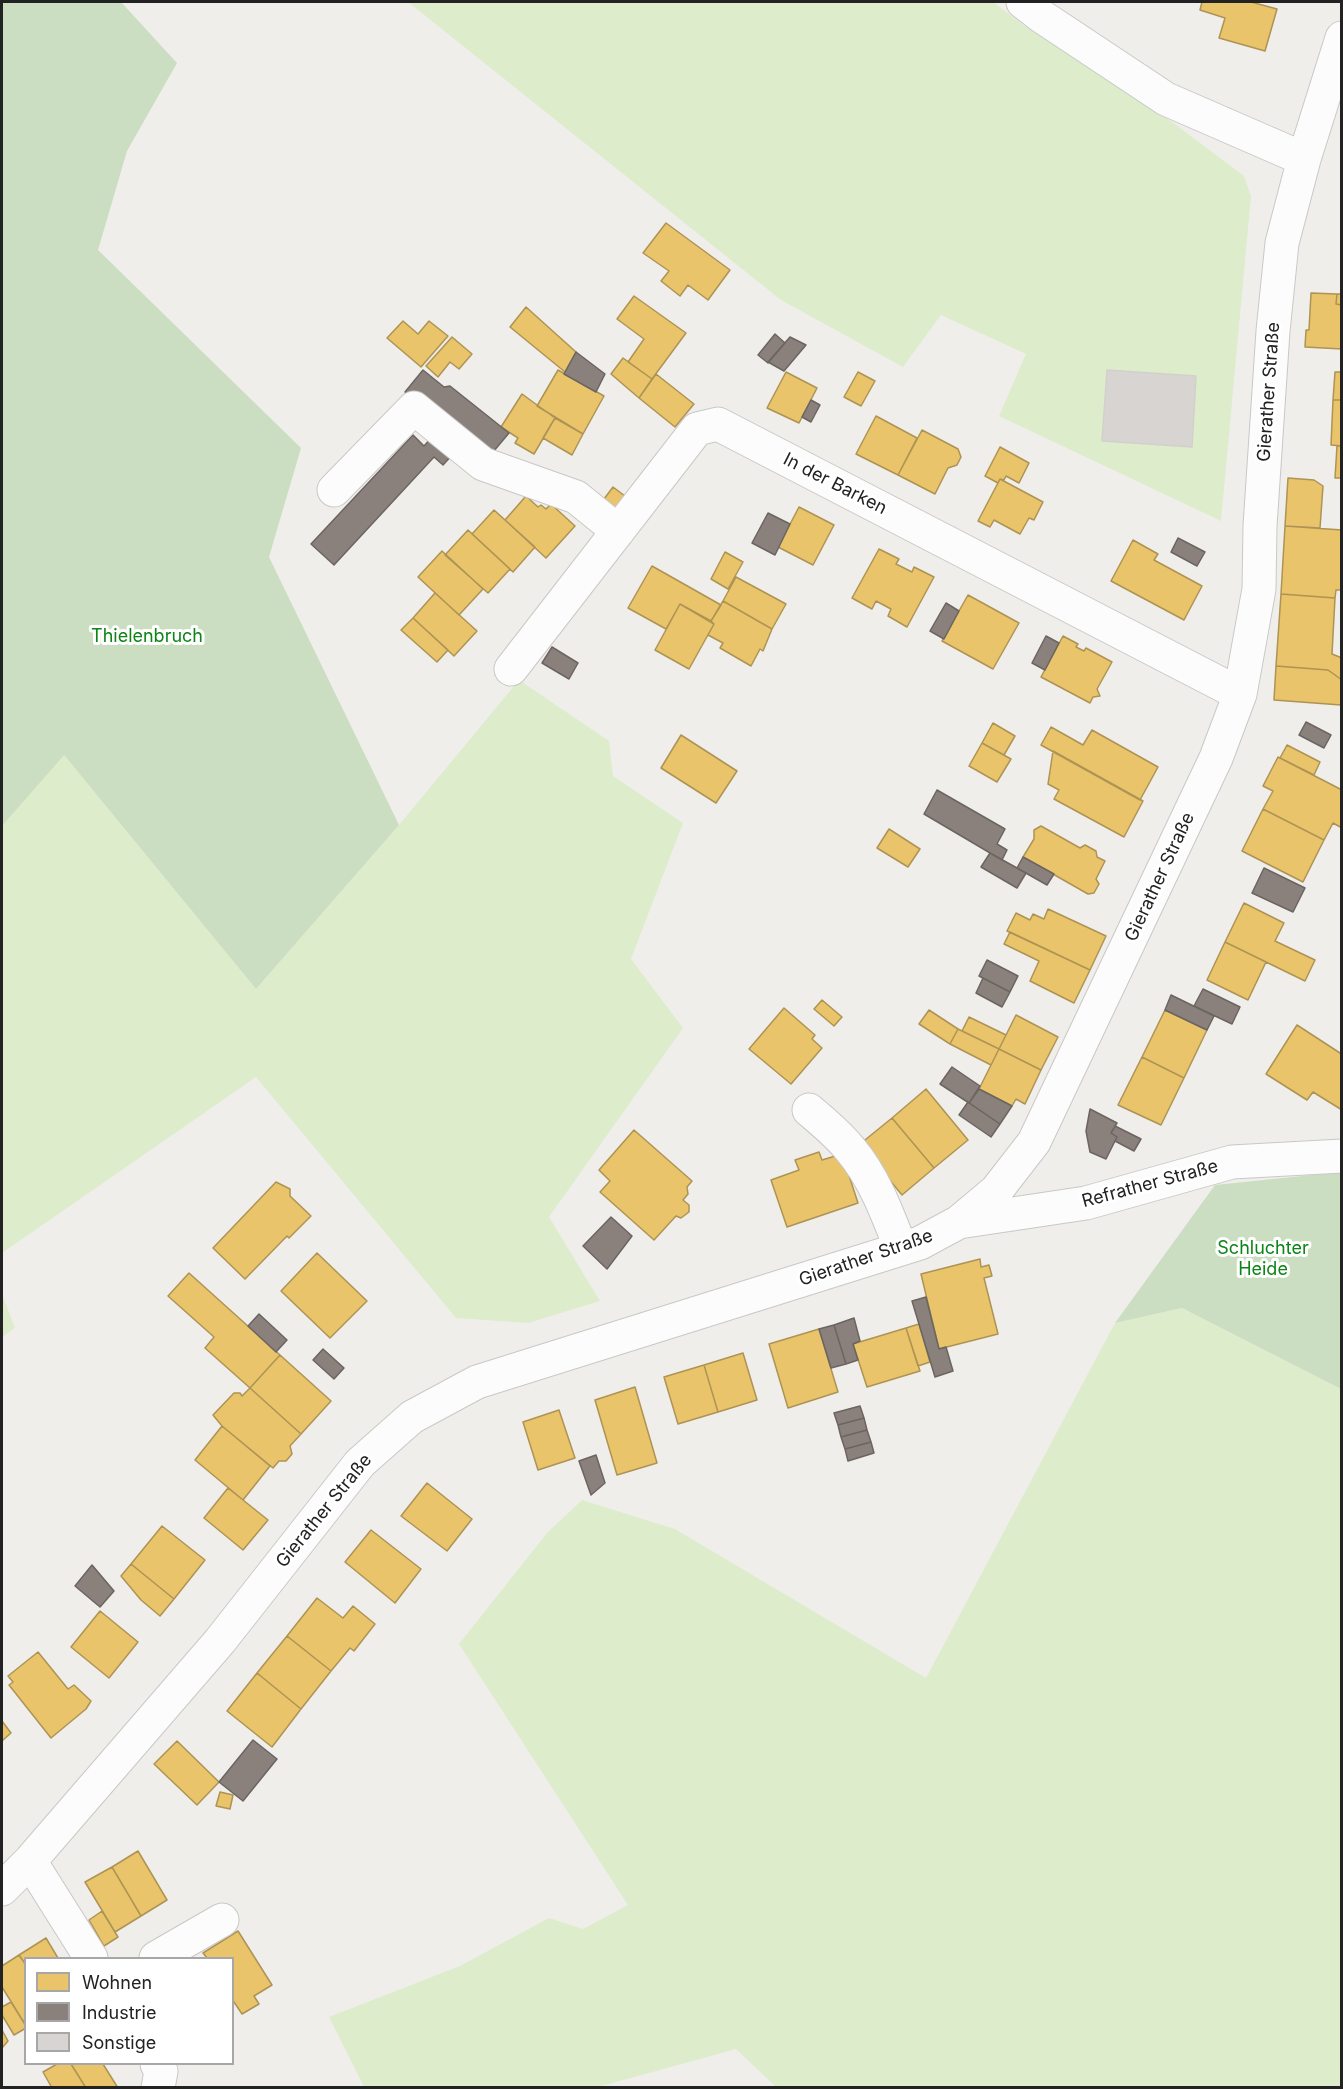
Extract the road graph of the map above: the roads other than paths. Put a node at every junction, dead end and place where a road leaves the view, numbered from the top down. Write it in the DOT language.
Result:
graph roads {
  1 [pos="1023,2"];
  2 [pos="1341,38"];
  3 [pos="1334,79"];
  4 [pos="1304,159"];
  5 [pos="334,490"];
  6 [pos="618,531"];
  7 [pos="511,669"];
  8 [pos="1240,694"];
  9 [pos="809,1110"];
  10 [pos="1341,1156"];
  11 [pos="959,1222"];
  12 [pos="901,1249"];
  13 [pos="30,1861"];
  14 [pos="2,1889"];
  15 [pos="222,1920"];
  16 [pos="90,1957"];
  17 [pos="159,1957"];
  18 [pos="157,2065"];
  19 [pos="158,2088"];
  1 -- 4 [label="street"];
  2 -- 3 [label="street, Gierather Straße"];
  3 -- 4 [label="street, Gierather Straße"];
  4 -- 8 [label="street, Gierather Straße"];
  5 -- 6 [label="street"];
  6 -- 7 [label="street, In der Barken"];
  6 -- 8 [label="street, In der Barken"];
  8 -- 11 [label="street, Gierather Straße"];
  9 -- 12 [label="street"];
  10 -- 11 [label="street, Refrather Straße"];
  11 -- 12 [label="street, Gierather Straße"];
  12 -- 13 [label="street, Gierather Straße"];
  13 -- 14 [label="street, Gierather Straße"];
  13 -- 16 [label="street"];
  15 -- 17 [label="street"];
  18 -- 19 [label="street"];
}
